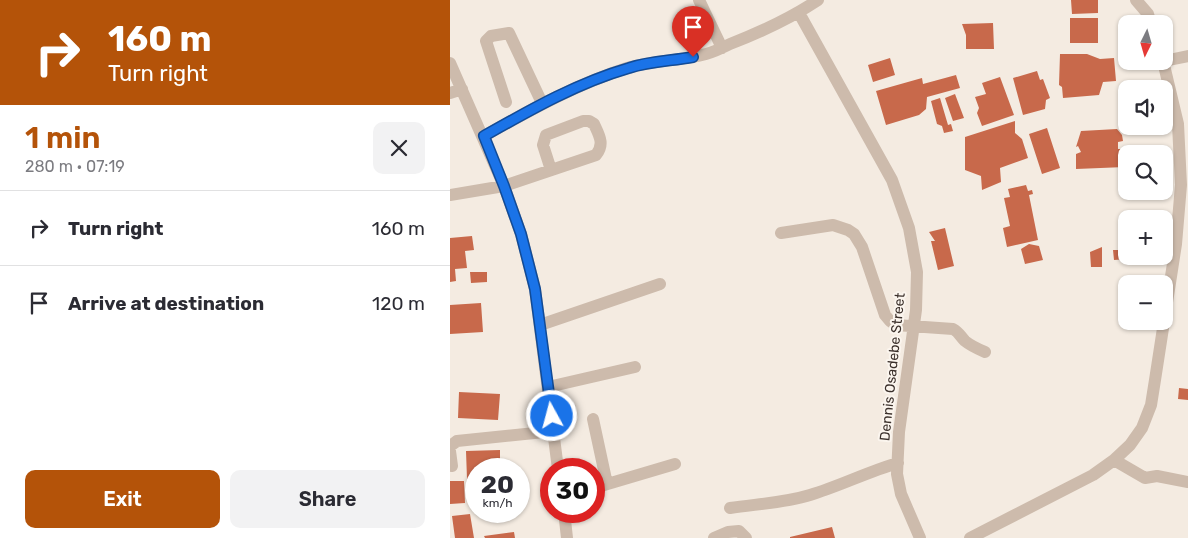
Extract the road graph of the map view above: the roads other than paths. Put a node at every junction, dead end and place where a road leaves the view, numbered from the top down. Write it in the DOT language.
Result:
graph roads {
  1 [pos="699,0"];
  2 [pos="818,0"];
  3 [pos="1136,0"];
  4 [pos="799,13"];
  5 [pos="1148,15"];
  6 [pos="722,48"];
  7 [pos="1188,56"];
  8 [pos="1173,59"];
  9 [pos="450,63"];
  10 [pos="1166,70"];
  11 [pos="456,91"];
  12 [pos="506,102"];
  13 [pos="542,103"];
  14 [pos="484,136"];
  15 [pos="551,170"];
  16 [pos="504,186"];
  17 [pos="450,195"];
  18 [pos="781,233"];
  19 [pos="660,284"];
  20 [pos="540,325"];
  21 [pos="914,325"];
  22 [pos="985,352"];
  23 [pos="635,367"];
  24 [pos="548,387"];
  25 [pos="593,419"];
  26 [pos="554,431"];
  27 [pos="450,446"];
  28 [pos="450,451"];
  29 [pos="557,458"];
  30 [pos="1114,460"];
  31 [pos="675,464"];
  32 [pos="898,464"];
  33 [pos="452,466"];
  34 [pos="1188,482"];
  35 [pos="607,484"];
  36 [pos="730,508"];
  37 [pos="565,523"];
  38 [pos="567,538"];
  39 [pos="714,538"];
  40 [pos="746,538"];
  41 [pos="920,538"];
  42 [pos="970,538"];
  1 -- 6 [label="street"];
  2 -- 4 [label="street"];
  3 -- 5 [label="street"];
  4 -- 6 [label="street"];
  4 -- 21 [label="street, Dennis Osadebe Street"];
  6 -- 13 [label="street"];
  7 -- 8 [label="street"];
  9 -- 11 [label="street"];
  10 -- 30 [label="street"];
  11 -- 14 [label="street"];
  12 -- 13 [label="street"];
  13 -- 14 [label="street"];
  14 -- 16 [label="street"];
  15 -- 15 [label="street"];
  15 -- 16 [label="street"];
  16 -- 17 [label="street"];
  16 -- 20 [label="street"];
  18 -- 21 [label="street"];
  19 -- 20 [label="street"];
  20 -- 24 [label="street"];
  21 -- 22 [label="street"];
  21 -- 32 [label="street, Dennis Osadebe Street"];
  23 -- 24 [label="street"];
  24 -- 26 [label="street"];
  25 -- 35 [label="street"];
  26 -- 27 [label="street"];
  26 -- 29 [label="street"];
  28 -- 33 [label="street"];
  30 -- 34 [label="street"];
  30 -- 42 [label="street"];
  31 -- 35 [label="street"];
  32 -- 36 [label="street"];
  32 -- 41 [label="street, Dennis Osadebe Street"];
  37 -- 38 [label="street"];
  39 -- 40 [label="street"];
}
